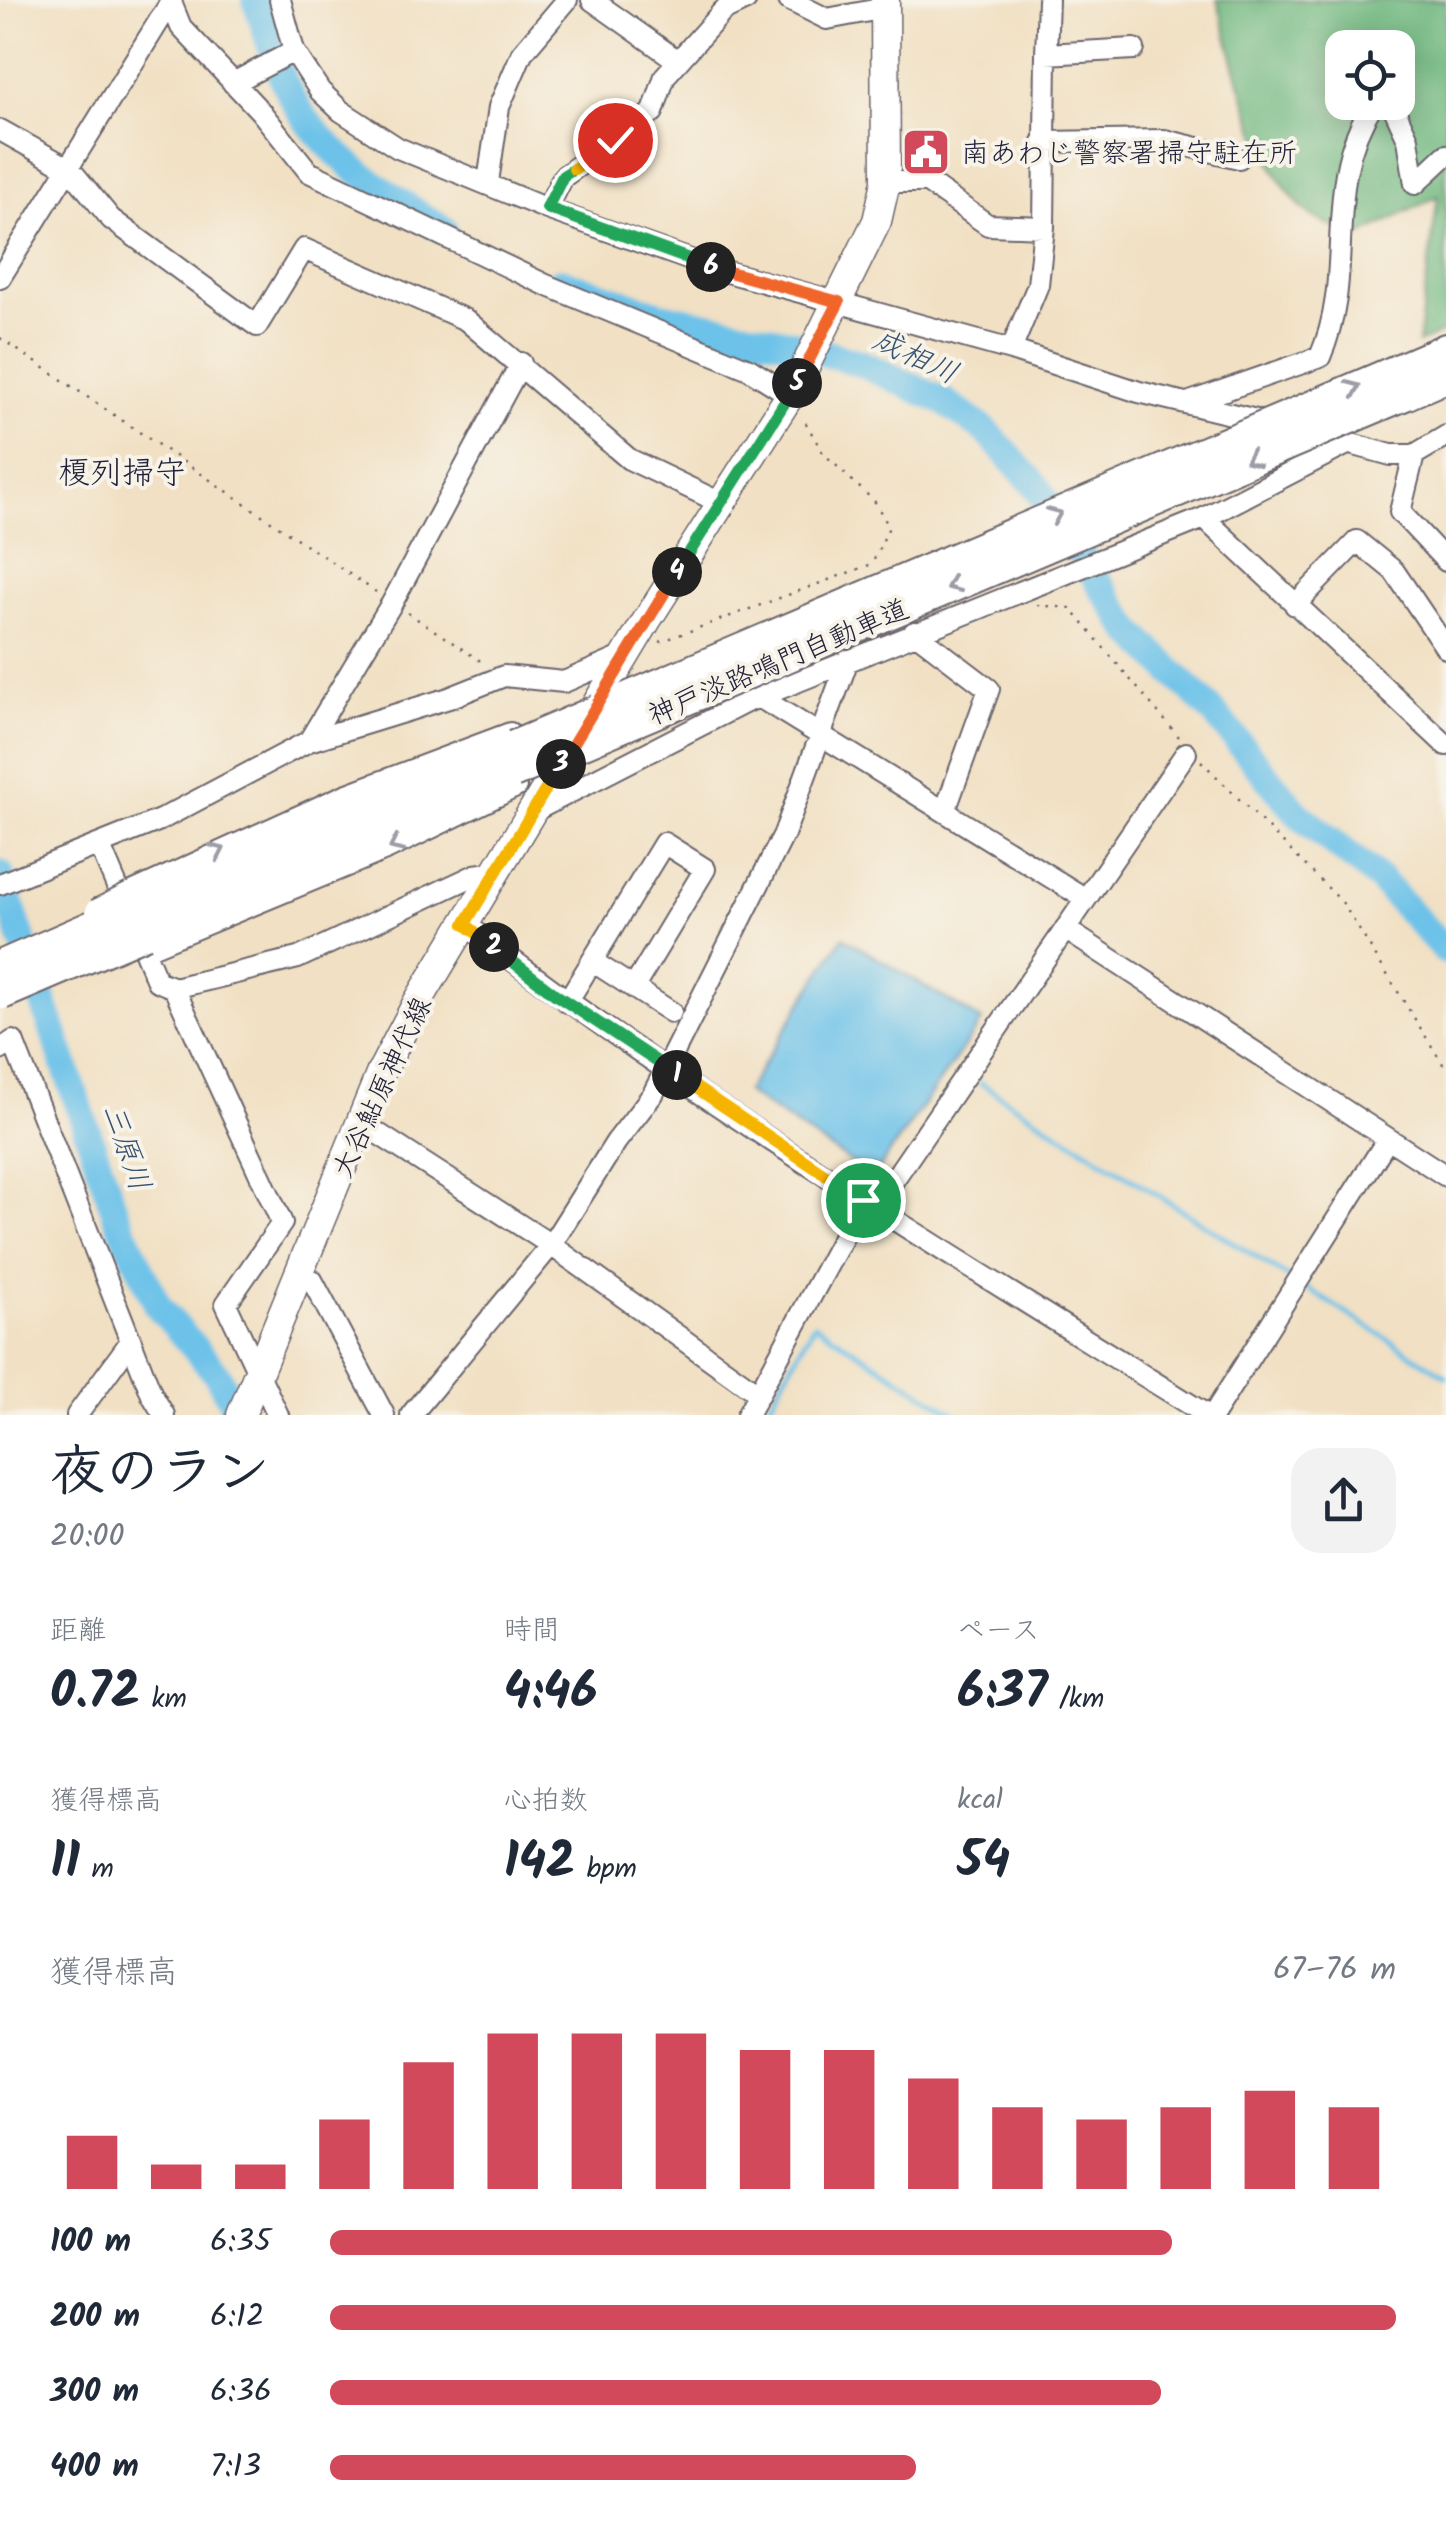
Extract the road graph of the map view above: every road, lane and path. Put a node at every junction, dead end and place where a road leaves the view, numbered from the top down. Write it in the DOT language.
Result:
graph roads {
  1 [pos="171,0"];
  2 [pos="280,0"];
  3 [pos="567,0"];
  4 [pos="592,0"];
  5 [pos="746,0"];
  6 [pos="789,0"];
  7 [pos="1048,0"];
  8 [pos="885,4"];
  9 [pos="1134,49"];
  10 [pos="294,51"];
  11 [pos="1046,54"];
  12 [pos="678,61"];
  13 [pos="234,84"];
  14 [pos="1366,120"];
  15 [pos="1400,120"];
  16 [pos="0,130"];
  17 [pos="1043,142"];
  18 [pos="1446,155"];
  19 [pos="1239,158"];
  20 [pos="70,168"];
  21 [pos="488,182"];
  22 [pos="886,182"];
  23 [pos="547,208"];
  24 [pos="1044,227"];
  25 [pos="0,278"];
  26 [pos="836,308"];
  27 [pos="0,338"];
  28 [pos="1446,349"];
  29 [pos="1011,350"];
  30 [pos="521,363"];
  31 [pos="1446,377"];
  32 [pos="1402,382"];
  33 [pos="792,392"];
  34 [pos="1188,403"];
  35 [pos="1446,436"];
  36 [pos="1345,446"];
  37 [pos="1414,455"];
  38 [pos="721,503"];
  39 [pos="1204,518"];
  40 [pos="1446,561"];
  41 [pos="1038,588"];
  42 [pos="392,603"];
  43 [pos="1295,605"];
  44 [pos="914,632"];
  45 [pos="1446,648"];
  46 [pos="631,653"];
  47 [pos="848,660"];
  48 [pos="504,676"];
  49 [pos="759,697"];
  50 [pos="821,734"];
  51 [pos="309,741"];
  52 [pos="1446,746"];
  53 [pos="1189,750"];
  54 [pos="514,759"];
  55 [pos="945,811"];
  56 [pos="530,814"];
  57 [pos="100,846"];
  58 [pos="496,872"];
  59 [pos="0,884"];
  60 [pos="1086,898"];
  61 [pos="140,920"];
  62 [pos="465,924"];
  63 [pos="1065,929"];
  64 [pos="0,958"];
  65 [pos="592,962"];
  66 [pos="1,985"];
  67 [pos="634,987"];
  68 [pos="174,988"];
  69 [pos="567,1002"];
  70 [pos="672,1012"];
  71 [pos="0,1050"];
  72 [pos="668,1068"];
  73 [pos="1446,1070"];
  74 [pos="360,1122"];
  75 [pos="1382,1148"];
  76 [pos="1446,1176"];
  77 [pos="869,1203"];
  78 [pos="551,1245"];
  79 [pos="312,1280"];
  80 [pos="131,1340"];
  81 [pos="257,1378"];
  82 [pos="759,1394"];
  83 [pos="78,1415"];
  84 [pos="164,1415"];
  85 [pos="240,1415"];
  86 [pos="278,1415"];
  87 [pos="384,1415"];
  88 [pos="411,1415"];
  89 [pos="747,1415"];
  90 [pos="1210,1415"];
  1 -- 13 [label="street"];
  1 -- 20 [label="street"];
  2 -- 10 [label="street"];
  3 -- 21 [label="street"];
  4 -- 12 [label="street"];
  5 -- 12 [label="street"];
  6 -- 8 [label="street"];
  7 -- 11 [label="street"];
  8 -- 22 [label="main road, 大谷鮎原神代線"];
  9 -- 11 [label="street"];
  10 -- 13 [label="street"];
  10 -- 21 [label="street"];
  11 -- 17 [label="street"];
  12 -- 23 [label="street"];
  13 -- 33 [label="street"];
  14 -- 34 [label="street"];
  15 -- 18 [label="street"];
  16 -- 20 [label="street"];
  17 -- 19 [label="street"];
  17 -- 24 [label="street"];
  20 -- 25 [label="street"];
  20 -- 30 [label="street"];
  21 -- 23 [label="street"];
  22 -- 24 [label="street"];
  22 -- 26 [label="main road, 大谷鮎原神代線"];
  23 -- 26 [label="street"];
  24 -- 29 [label="street"];
  26 -- 29 [label="street"];
  26 -- 33 [label="main road, 大谷鮎原神代線"];
  27 -- 42 [label="path"];
  28 -- 32 [label="highway, 神戸淡路鳴門自動車道"];
  29 -- 34 [label="street"];
  30 -- 38 [label="street"];
  30 -- 42 [label="street"];
  31 -- 32 [label="highway, 神戸淡路鳴門自動車道"];
  32 -- 54 [label="highway, 神戸淡路鳴門自動車道, one-way, bridge"];
  54 -- 32 [label="highway, 神戸淡路鳴門自動車道, one-way, bridge"];
  33 -- 38 [label="main road, 大谷鮎原神代線"];
  33 -- 46 [label="path"];
  34 -- 36 [label="street"];
  35 -- 37 [label="street"];
  36 -- 37 [label="street"];
  36 -- 39 [label="street"];
  37 -- 40 [label="street"];
  38 -- 46 [label="main road, 大谷鮎原神代線"];
  39 -- 41 [label="street"];
  39 -- 43 [label="street"];
  41 -- 44 [label="street"];
  41 -- 53 [label="path"];
  42 -- 48 [label="path"];
  42 -- 51 [label="street"];
  43 -- 45 [label="street"];
  43 -- 52 [label="street"];
  44 -- 47 [label="street"];
  44 -- 55 [label="street"];
  46 -- 48 [label="street"];
  46 -- 56 [label="main road, 大谷鮎原神代線"];
  47 -- 49 [label="street"];
  47 -- 50 [label="street"];
  48 -- 51 [label="street"];
  49 -- 50 [label="street"];
  49 -- 56 [label="street"];
  50 -- 55 [label="street"];
  50 -- 72 [label="street"];
  51 -- 57 [label="street"];
  53 -- 60 [label="street"];
  53 -- 73 [label="path"];
  54 -- 61 [label="highway, 神戸淡路鳴門自動車道"];
  54 -- 61 [label="street, one-way"];
  55 -- 60 [label="street"];
  56 -- 58 [label="main road, 大谷鮎原神代線"];
  57 -- 59 [label="street"];
  57 -- 68 [label="street"];
  58 -- 62 [label="main road, 大谷鮎原神代線"];
  58 -- 68 [label="street"];
  60 -- 63 [label="street"];
  61 -- 64 [label="street, bridge"];
  61 -- 66 [label="highway, 神戸淡路鳴門自動車道, bridge"];
  61 -- 66 [label="highway, 神戸淡路鳴門自動車道, bridge"];
  62 -- 69 [label="street"];
  62 -- 74 [label="main road, 大谷鮎原神代線"];
  63 -- 76 [label="street"];
  63 -- 77 [label="street"];
  65 -- 67 [label="street"];
  65 -- 67 [label="street"];
  65 -- 69 [label="street"];
  67 -- 70 [label="street"];
  68 -- 81 [label="street"];
  69 -- 72 [label="street"];
  71 -- 80 [label="street"];
  72 -- 77 [label="street"];
  72 -- 78 [label="street"];
  74 -- 78 [label="street"];
  74 -- 81 [label="main road, 大谷鮎原神代線"];
  75 -- 90 [label="street"];
  77 -- 82 [label="street"];
  77 -- 90 [label="street"];
  78 -- 82 [label="street"];
  78 -- 88 [label="street"];
  79 -- 87 [label="street"];
  80 -- 83 [label="street"];
  80 -- 84 [label="street"];
  81 -- 85 [label="main road, 大谷鮎原神代線"];
  81 -- 86 [label="street"];
  82 -- 89 [label="street"];
}
